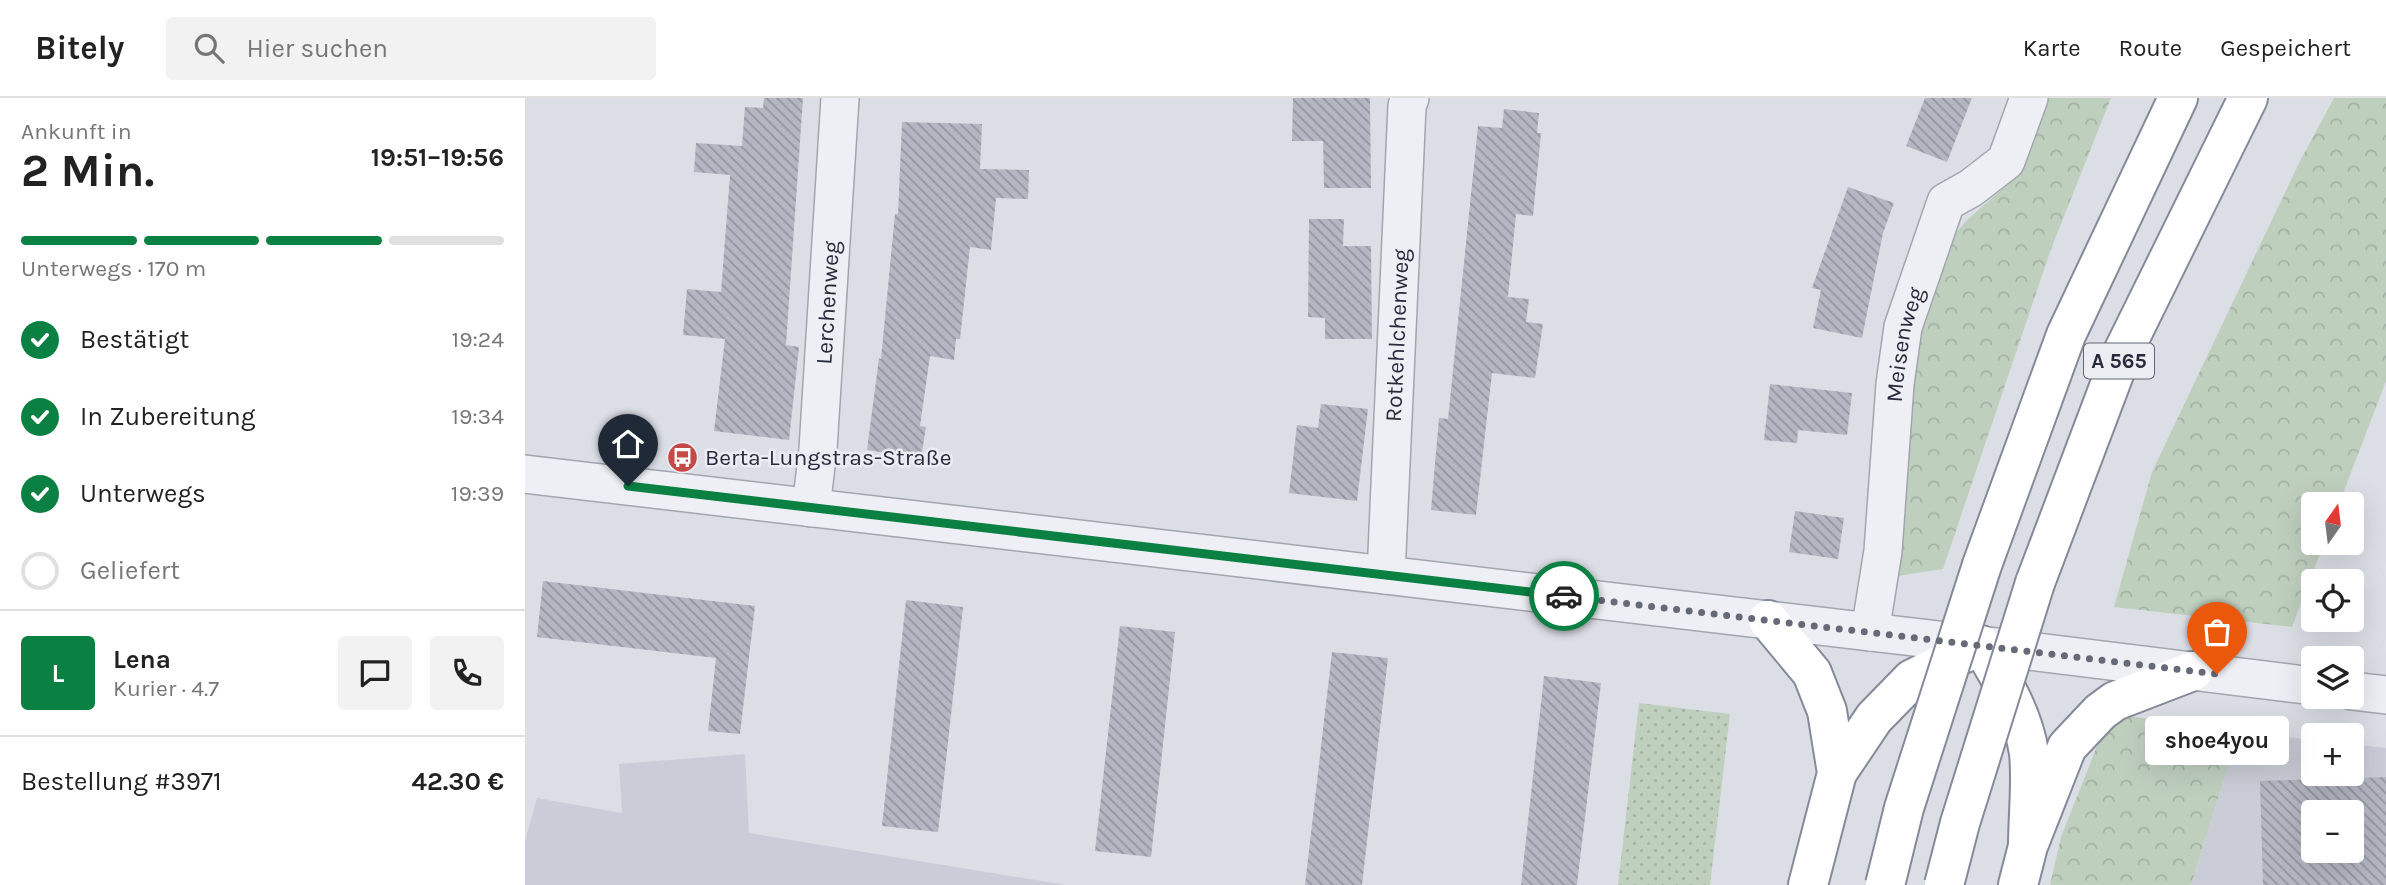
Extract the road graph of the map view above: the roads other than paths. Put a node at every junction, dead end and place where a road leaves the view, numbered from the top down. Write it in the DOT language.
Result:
graph roads {
  1 [pos="840,98"];
  2 [pos="1410,98"];
  3 [pos="2029,98"];
  4 [pos="2178,98"];
  5 [pos="2248,98"];
  6 [pos="525,474"];
  7 [pos="811,508"];
  8 [pos="1386,575"];
  9 [pos="1769,620"];
  10 [pos="1870,632"];
  11 [pos="1981,645"];
  12 [pos="2193,671"];
  13 [pos="2301,684"];
  14 [pos="2364,692"];
  15 [pos="2386,695"];
  16 [pos="1836,773"];
  17 [pos="2028,846"];
  18 [pos="1808,885"];
  19 [pos="1885,885"];
  20 [pos="1944,885"];
  21 [pos="2018,885"];
  1 -- 7 [label="street, Lerchenweg"];
  2 -- 8 [label="street, Rotkehlchenweg"];
  3 -- 10 [label="street, Meisenweg"];
  4 -- 19 [label="highway, A 565, bridge"];
  5 -- 20 [label="highway, A 565, bridge"];
  6 -- 7 [label="street"];
  7 -- 8 [label="street"];
  8 -- 9 [label="street"];
  9 -- 10 [label="street"];
  9 -- 16 [label="highway"];
  10 -- 11 [label="street"];
  11 -- 12 [label="street"];
  11 -- 16 [label="highway"];
  11 -- 17 [label="highway"];
  12 -- 13 [label="street"];
  12 -- 17 [label="highway"];
  14 -- 15 [label="street"];
  16 -- 18 [label="highway"];
  17 -- 21 [label="highway"];
}
